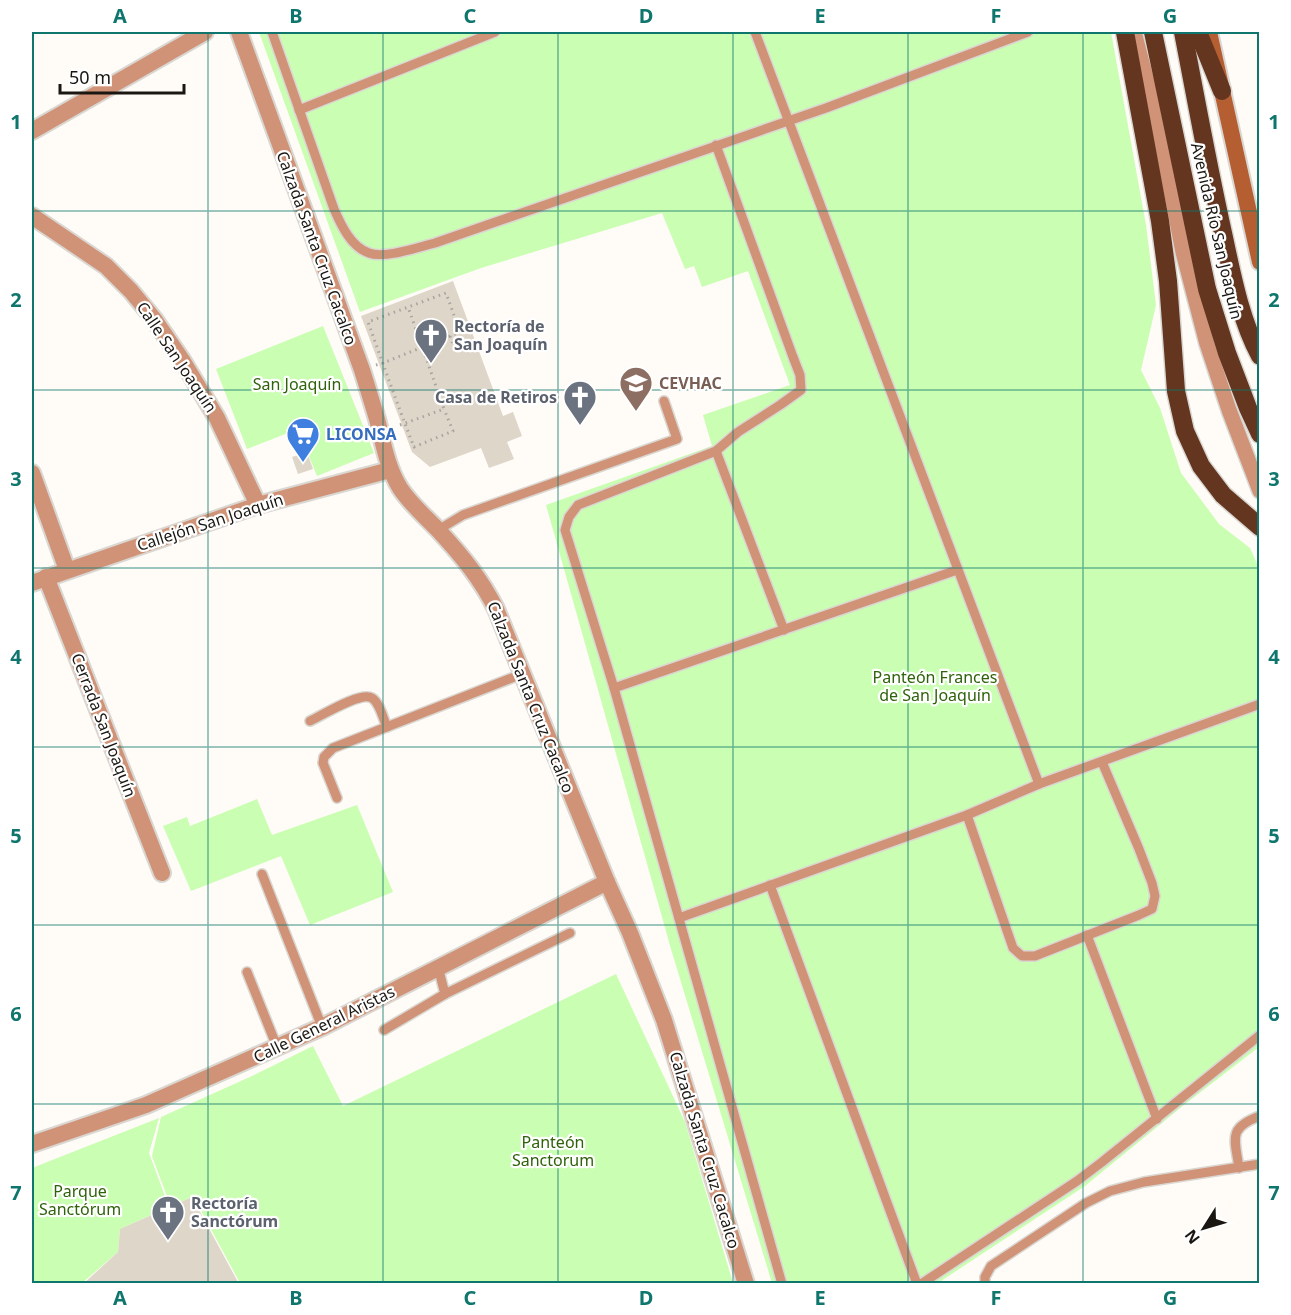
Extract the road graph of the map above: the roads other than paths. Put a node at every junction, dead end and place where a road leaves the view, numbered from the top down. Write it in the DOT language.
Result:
graph roads {
  1 [pos="205,32"];
  2 [pos="239,32"];
  3 [pos="272,32"];
  4 [pos="495,32"];
  5 [pos="755,32"];
  6 [pos="1028,32"];
  7 [pos="1125,32"];
  8 [pos="1134,32"];
  9 [pos="1153,32"];
  10 [pos="1183,32"];
  11 [pos="1198,32"];
  12 [pos="1209,32"];
  13 [pos="1222,91"];
  14 [pos="299,110"];
  15 [pos="789,121"];
  16 [pos="32,131"];
  17 [pos="716,145"];
  18 [pos="32,216"];
  19 [pos="1260,262"];
  20 [pos="1260,356"];
  21 [pos="664,401"];
  22 [pos="1260,434"];
  23 [pos="716,451"];
  24 [pos="390,470"];
  25 [pos="32,473"];
  26 [pos="1260,491"];
  27 [pos="258,505"];
  28 [pos="1260,527"];
  29 [pos="438,530"];
  30 [pos="67,570"];
  31 [pos="957,570"];
  32 [pos="39,580"];
  33 [pos="784,630"];
  34 [pos="522,674"];
  35 [pos="614,688"];
  36 [pos="1260,704"];
  37 [pos="310,721"];
  38 [pos="387,727"];
  39 [pos="1102,762"];
  40 [pos="1039,784"];
  41 [pos="337,798"];
  42 [pos="967,814"];
  43 [pos="162,873"];
  44 [pos="262,874"];
  45 [pos="607,882"];
  46 [pos="770,885"];
  47 [pos="679,918"];
  48 [pos="570,933"];
  49 [pos="1087,935"];
  50 [pos="438,967"];
  51 [pos="247,972"];
  52 [pos="445,994"];
  53 [pos="322,1028"];
  54 [pos="384,1030"];
  55 [pos="1260,1035"];
  56 [pos="277,1047"];
  57 [pos="1260,1116"];
  58 [pos="1157,1119"];
  59 [pos="32,1144"];
  60 [pos="1260,1164"];
  61 [pos="1239,1168"];
  62 [pos="746,1284"];
  63 [pos="782,1284"];
  64 [pos="919,1284"];
  65 [pos="985,1284"];
  1 -- 16 [label="street"];
  2 -- 24 [label="street, Calzada Santa Cruz Cacalco"];
  3 -- 14 [label="lane"];
  4 -- 14 [label="lane"];
  5 -- 15 [label="lane"];
  6 -- 15 [label="lane"];
  7 -- 28 [label="highway"];
  8 -- 26 [label="street"];
  9 -- 22 [label="highway, Avenida Río San Joaquín"];
  10 -- 20 [label="highway, Avenida Río San Joaquín"];
  11 -- 13 [label="highway"];
  12 -- 13 [label="main road"];
  13 -- 19 [label="main road"];
  14 -- 17 [label="lane"];
  15 -- 17 [label="lane"];
  15 -- 31 [label="lane"];
  17 -- 23 [label="lane"];
  18 -- 27 [label="street, Calle San Joaquín"];
  21 -- 29 [label="lane"];
  23 -- 33 [label="lane"];
  23 -- 35 [label="lane"];
  24 -- 27 [label="street, Callejón San Joaquín"];
  24 -- 29 [label="street, Calzada Santa Cruz Cacalco"];
  25 -- 30 [label="street"];
  27 -- 30 [label="street, Callejón San Joaquín"];
  29 -- 34 [label="street, Calzada Santa Cruz Cacalco"];
  30 -- 32 [label="street, Callejón San Joaquín"];
  31 -- 33 [label="lane"];
  31 -- 40 [label="lane"];
  32 -- 43 [label="street, Cerrada San Joaquín"];
  33 -- 35 [label="lane"];
  34 -- 38 [label="lane"];
  34 -- 45 [label="street, Calzada Santa Cruz Cacalco"];
  35 -- 47 [label="lane"];
  36 -- 39 [label="lane"];
  37 -- 38 [label="lane"];
  38 -- 41 [label="lane"];
  39 -- 40 [label="lane"];
  39 -- 49 [label="lane"];
  40 -- 42 [label="lane"];
  42 -- 46 [label="lane"];
  42 -- 49 [label="lane"];
  44 -- 53 [label="lane"];
  45 -- 50 [label="street, Calle General Aristas"];
  45 -- 62 [label="street, Calzada Santa Cruz Cacalco"];
  46 -- 47 [label="lane"];
  46 -- 64 [label="lane"];
  47 -- 63 [label="lane"];
  48 -- 52 [label="lane"];
  49 -- 58 [label="lane"];
  50 -- 52 [label="lane"];
  50 -- 53 [label="street, Calle General Aristas"];
  51 -- 56 [label="lane"];
  52 -- 54 [label="lane"];
  53 -- 56 [label="street, Calle General Aristas"];
  55 -- 58 [label="lane"];
  56 -- 59 [label="street, Calle General Aristas"];
  57 -- 61 [label="lane"];
  58 -- 64 [label="lane"];
  60 -- 61 [label="lane"];
  61 -- 65 [label="lane"];
}
